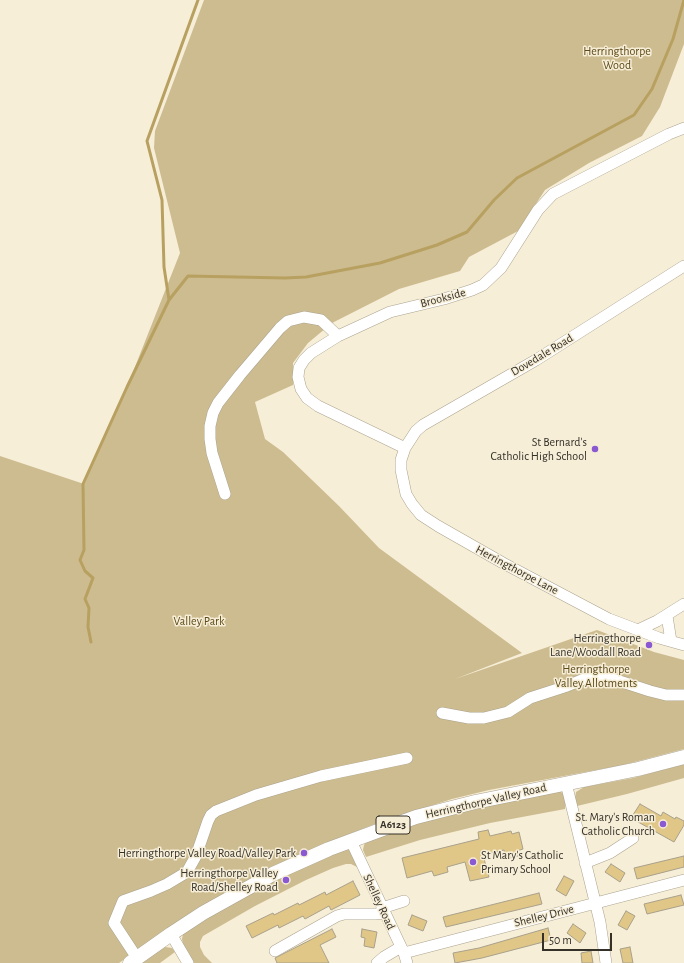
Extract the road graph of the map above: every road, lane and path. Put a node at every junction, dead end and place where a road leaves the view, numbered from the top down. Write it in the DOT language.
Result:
graph roads {
  1 [pos="684,128"];
  2 [pos="684,266"];
  3 [pos="338,336"];
  4 [pos="405,448"];
  5 [pos="225,494"];
  6 [pos="684,604"];
  7 [pos="667,616"];
  8 [pos="638,630"];
  9 [pos="671,641"];
  10 [pos="684,645"];
  11 [pos="684,695"];
  12 [pos="442,713"];
  13 [pos="684,757"];
  14 [pos="407,758"];
  15 [pos="566,783"];
  16 [pos="633,838"];
  17 [pos="351,841"];
  18 [pos="585,863"];
  19 [pos="684,880"];
  20 [pos="404,901"];
  21 [pos="595,902"];
  22 [pos="383,910"];
  23 [pos="170,934"];
  24 [pos="275,951"];
  25 [pos="404,954"];
  26 [pos="133,960"];
  27 [pos="188,963"];
  28 [pos="377,963"];
  29 [pos="606,963"];
  1 -- 3 [label="street, Brookside"];
  2 -- 4 [label="street, Dovedale Road"];
  3 -- 4 [label="street, Brookside"];
  3 -- 5 [label="street"];
  4 -- 8 [label="street, Herringthorpe Lane"];
  6 -- 7 [label="street"];
  7 -- 8 [label="street"];
  7 -- 9 [label="street"];
  8 -- 9 [label="street, Herringthorpe Lane"];
  9 -- 10 [label="street, Herringthorpe Lane"];
  11 -- 12 [label="street"];
  13 -- 15 [label="main road, Herringthorpe Valley Road / A6123"];
  14 -- 26 [label="street"];
  15 -- 17 [label="main road, Herringthorpe Valley Road / A6123"];
  15 -- 18 [label="street"];
  16 -- 18 [label="street"];
  17 -- 22 [label="street, Shelley Road"];
  17 -- 23 [label="main road, Herringthorpe Valley Road / A6123"];
  18 -- 21 [label="street"];
  19 -- 21 [label="street, Shelley Drive"];
  20 -- 22 [label="street"];
  21 -- 25 [label="street, Shelley Drive"];
  21 -- 29 [label="street"];
  22 -- 24 [label="street"];
  22 -- 25 [label="street, Shelley Road"];
  23 -- 26 [label="main road, Herringthorpe Valley Road / A6123"];
  23 -- 27 [label="street"];
  25 -- 28 [label="street, Shelley Drive"];
}
